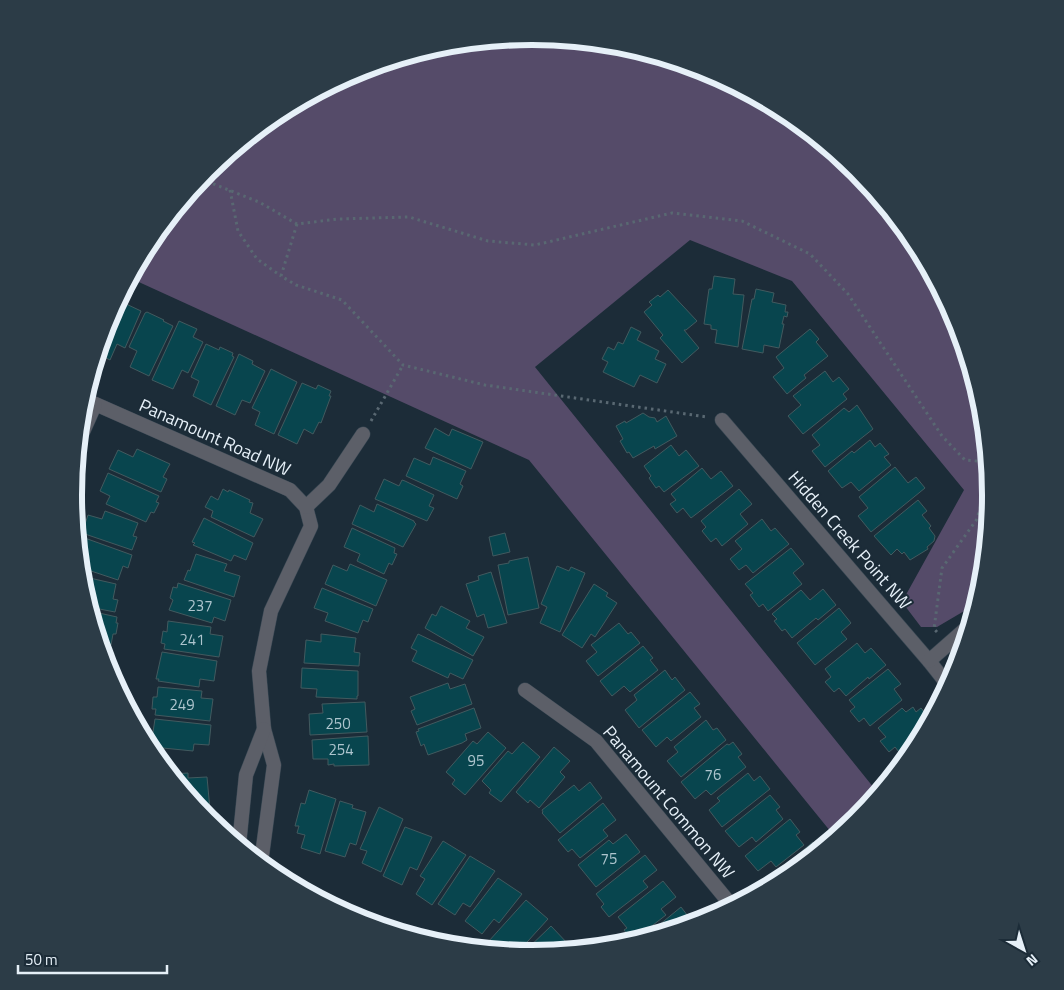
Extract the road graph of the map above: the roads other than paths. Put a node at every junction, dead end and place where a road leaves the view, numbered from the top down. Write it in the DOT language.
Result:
graph roads {
  1 [pos="92,403"];
  2 [pos="722,420"];
  3 [pos="363,434"];
  4 [pos="306,507"];
  5 [pos="960,634"];
  6 [pos="929,661"];
  7 [pos="943,679"];
  8 [pos="525,690"];
  9 [pos="264,729"];
  10 [pos="240,837"];
  11 [pos="262,855"];
  12 [pos="728,901"];
  1 -- 4 [label="street, Panamount Road NW"];
  2 -- 6 [label="street, Hidden Creek Point NW"];
  3 -- 4 [label="street"];
  4 -- 9 [label="street"];
  5 -- 6 [label="street"];
  6 -- 7 [label="street, Hidden Creek Point NW"];
  8 -- 12 [label="street, Panamount Common NW"];
  9 -- 10 [label="street"];
  9 -- 11 [label="street"];
}
